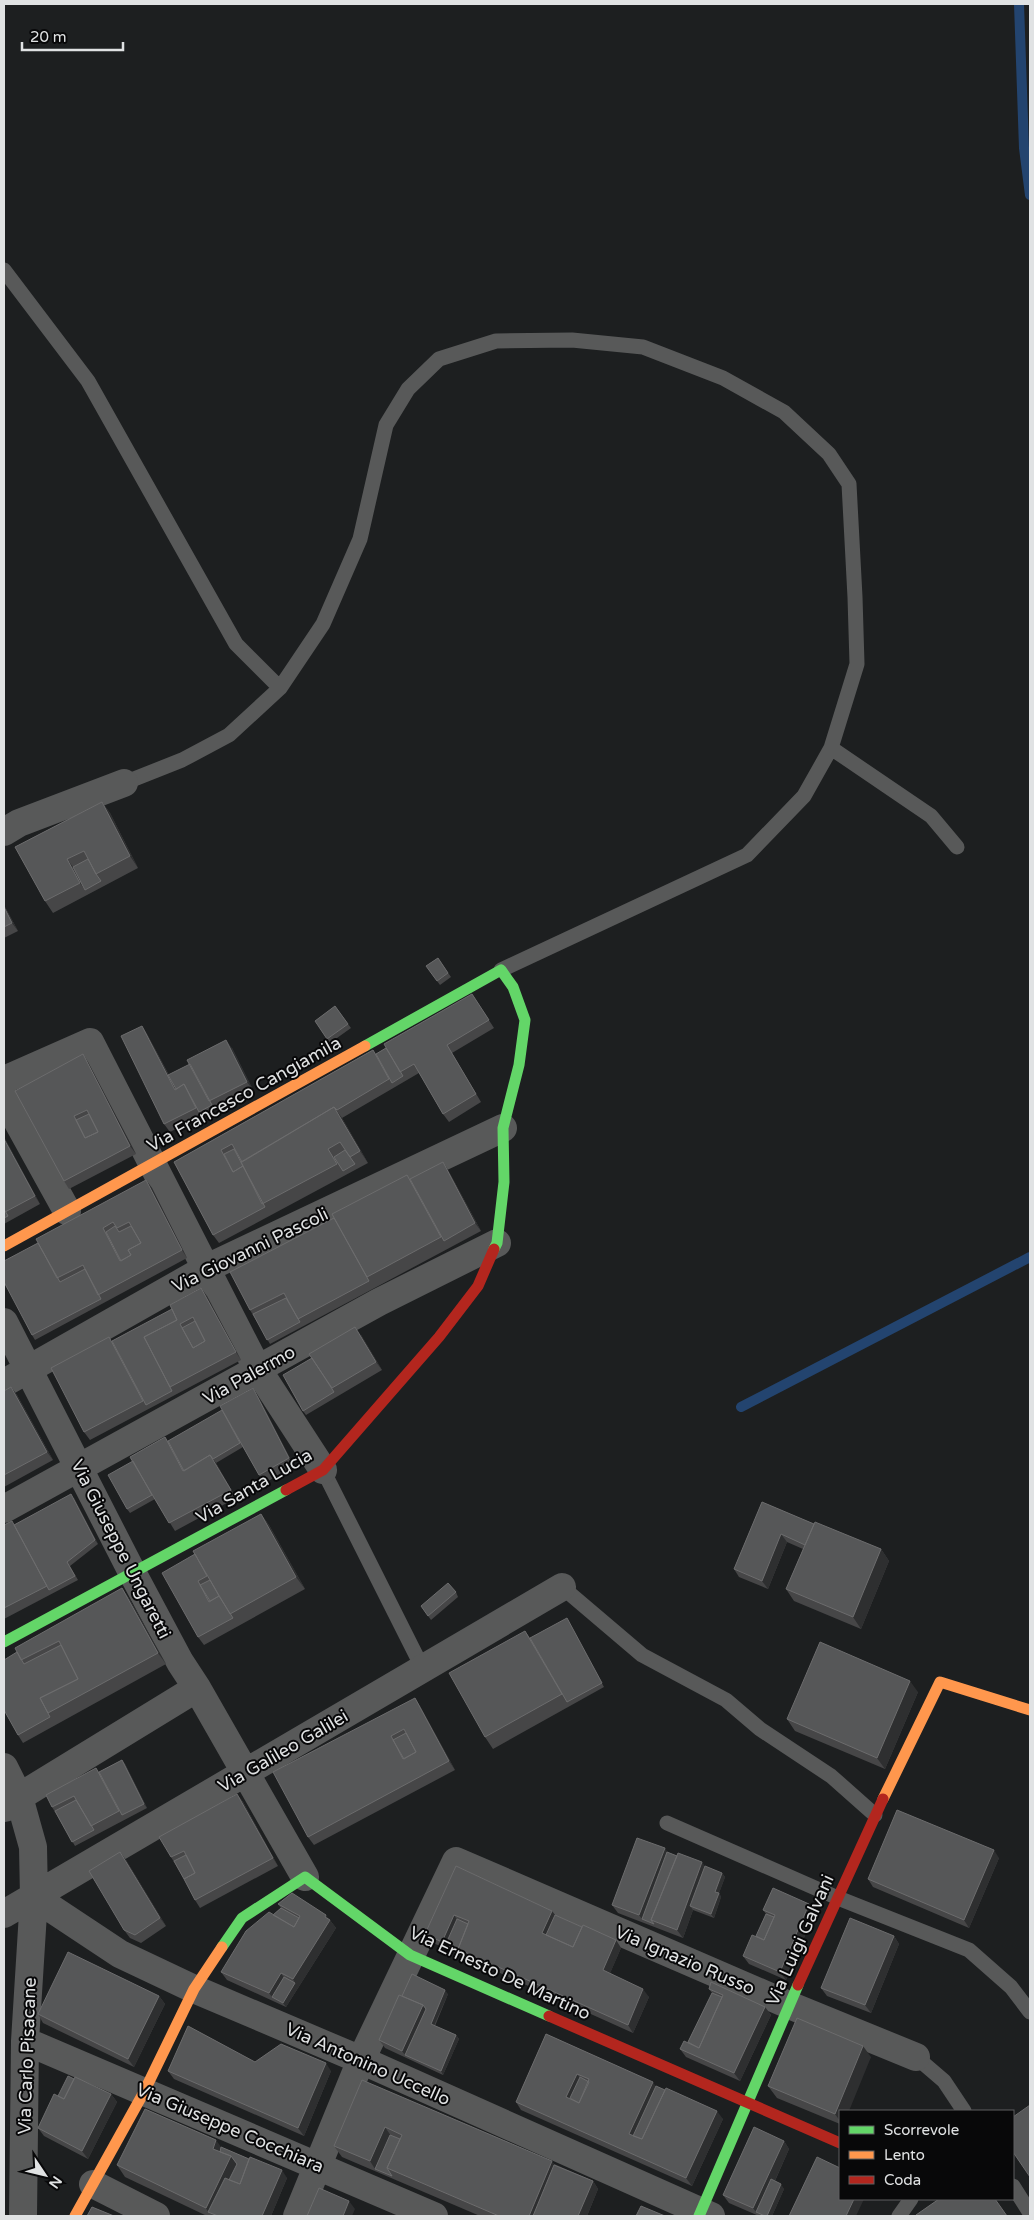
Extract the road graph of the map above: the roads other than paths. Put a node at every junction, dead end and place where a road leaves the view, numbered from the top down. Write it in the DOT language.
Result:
graph roads {
  1 [pos="4,270"];
  2 [pos="280,688"];
  3 [pos="832,748"];
  4 [pos="124,783"];
  5 [pos="4,832"];
  6 [pos="957,847"];
  7 [pos="501,970"];
  8 [pos="4,1080"];
  9 [pos="4,1097"];
  10 [pos="503,1128"];
  11 [pos="152,1165"];
  12 [pos="67,1211"];
  13 [pos="497,1243"];
  14 [pos="4,1246"];
  15 [pos="207,1268"];
  16 [pos="4,1322"];
  17 [pos="28,1369"];
  18 [pos="258,1370"];
  19 [pos="4,1383"];
  20 [pos="80,1469"];
  21 [pos="323,1470"];
  22 [pos="4,1510"];
  23 [pos="133,1574"];
  24 [pos="562,1587"];
  25 [pos="4,1642"];
  26 [pos="423,1668"];
  27 [pos="198,1688"];
  28 [pos="1030,1710"];
  29 [pos="4,1767"];
  30 [pos="246,1772"];
  31 [pos="11,1803"];
  32 [pos="875,1815"];
  33 [pos="667,1822"];
  34 [pos="305,1877"];
  35 [pos="34,1897"];
  36 [pos="838,1898"];
  37 [pos="4,1914"];
  38 [pos="410,1955"];
  39 [pos="194,1989"];
  40 [pos="789,2005"];
  41 [pos="1030,2012"];
  42 [pos="25,2041"];
  43 [pos="916,2057"];
  44 [pos="361,2060"];
  45 [pos="144,2092"];
  46 [pos="747,2103"];
  47 [pos="963,2110"];
  48 [pos="839,2143"];
  49 [pos="318,2165"];
  50 [pos="93,2184"];
  51 [pos="1014,2188"];
  52 [pos="910,2200"];
  53 [pos="1030,2213"];
  54 [pos="704,2215"];
  55 [pos="23,2216"];
  56 [pos="75,2216"];
  57 [pos="156,2216"];
  58 [pos="297,2216"];
  59 [pos="434,2216"];
  60 [pos="898,2216"];
  1 -- 2 [label="lane"];
  2 -- 3 [label="lane"];
  2 -- 4 [label="lane"];
  3 -- 6 [label="lane"];
  3 -- 7 [label="lane"];
  4 -- 5 [label="street"];
  7 -- 10 [label="street, Via Santa Lucia"];
  7 -- 11 [label="street, Via Francesco Cangiamila"];
  8 -- 11 [label="street"];
  9 -- 12 [label="street"];
  10 -- 13 [label="street, Via Santa Lucia"];
  10 -- 15 [label="street, Via Giovanni Pascoli"];
  11 -- 12 [label="street, Via Francesco Cangiamila"];
  11 -- 15 [label="street"];
  12 -- 14 [label="street, Via Francesco Cangiamila"];
  13 -- 18 [label="street, Via Palermo"];
  13 -- 21 [label="street, Via Santa Lucia"];
  15 -- 17 [label="street, Via Giovanni Pascoli"];
  15 -- 18 [label="street"];
  16 -- 17 [label="street, Via Giuseppe Ungaretti"];
  17 -- 19 [label="street, Via Giovanni Pascoli"];
  17 -- 20 [label="street, Via Giuseppe Ungaretti"];
  18 -- 20 [label="street, Via Palermo"];
  18 -- 21 [label="street"];
  20 -- 22 [label="street, Via Palermo"];
  20 -- 23 [label="street, Via Giuseppe Ungaretti"];
  21 -- 23 [label="street, Via Santa Lucia"];
  21 -- 26 [label="lane"];
  23 -- 25 [label="street, Via Santa Lucia"];
  23 -- 27 [label="street, Via Giuseppe Ungaretti"];
  24 -- 26 [label="street, Via Galileo Galilei"];
  24 -- 32 [label="lane"];
  26 -- 30 [label="street, Via Galileo Galilei"];
  27 -- 30 [label="street, Via Giuseppe Ungaretti"];
  27 -- 31 [label="street"];
  28 -- 32 [label="street, Via Luigi Galvani"];
  29 -- 31 [label="street, Via Carlo Pisacane"];
  30 -- 34 [label="street, Via Giuseppe Ungaretti"];
  30 -- 35 [label="street, Via Galileo Galilei"];
  31 -- 35 [label="street, Via Carlo Pisacane"];
  32 -- 36 [label="street, Via Luigi Galvani"];
  33 -- 36 [label="lane"];
  34 -- 38 [label="street, Via Ernesto De Martino"];
  34 -- 39 [label="street"];
  35 -- 37 [label="street, Via Galileo Galilei"];
  35 -- 39 [label="street, Via Antonino Uccello"];
  35 -- 42 [label="street, Via Carlo Pisacane"];
  36 -- 40 [label="street, Via Luigi Galvani"];
  36 -- 41 [label="lane"];
  38 -- 40 [label="street, Via Ignazio Russo"];
  38 -- 44 [label="street"];
  38 -- 46 [label="street, Via Ernesto De Martino"];
  39 -- 44 [label="street, Via Antonino Uccello"];
  39 -- 45 [label="street"];
  40 -- 43 [label="street, Via Ignazio Russo"];
  40 -- 46 [label="street, Via Luigi Galvani"];
  42 -- 45 [label="street, Via Giuseppe Cocchiara"];
  42 -- 55 [label="street, Via Carlo Pisacane"];
  43 -- 47 [label="lane"];
  44 -- 49 [label="street"];
  44 -- 54 [label="street, Via Antonino Uccello"];
  45 -- 49 [label="street, Via Giuseppe Cocchiara"];
  45 -- 50 [label="street"];
  46 -- 48 [label="street, Via Ernesto De Martino"];
  46 -- 54 [label="street, Via Luigi Galvani"];
  49 -- 58 [label="street"];
  49 -- 59 [label="street, Via Giuseppe Cocchiara"];
  50 -- 56 [label="street"];
  50 -- 57 [label="street"];
  51 -- 53 [label="lane"];
  52 -- 60 [label="lane"];
}
